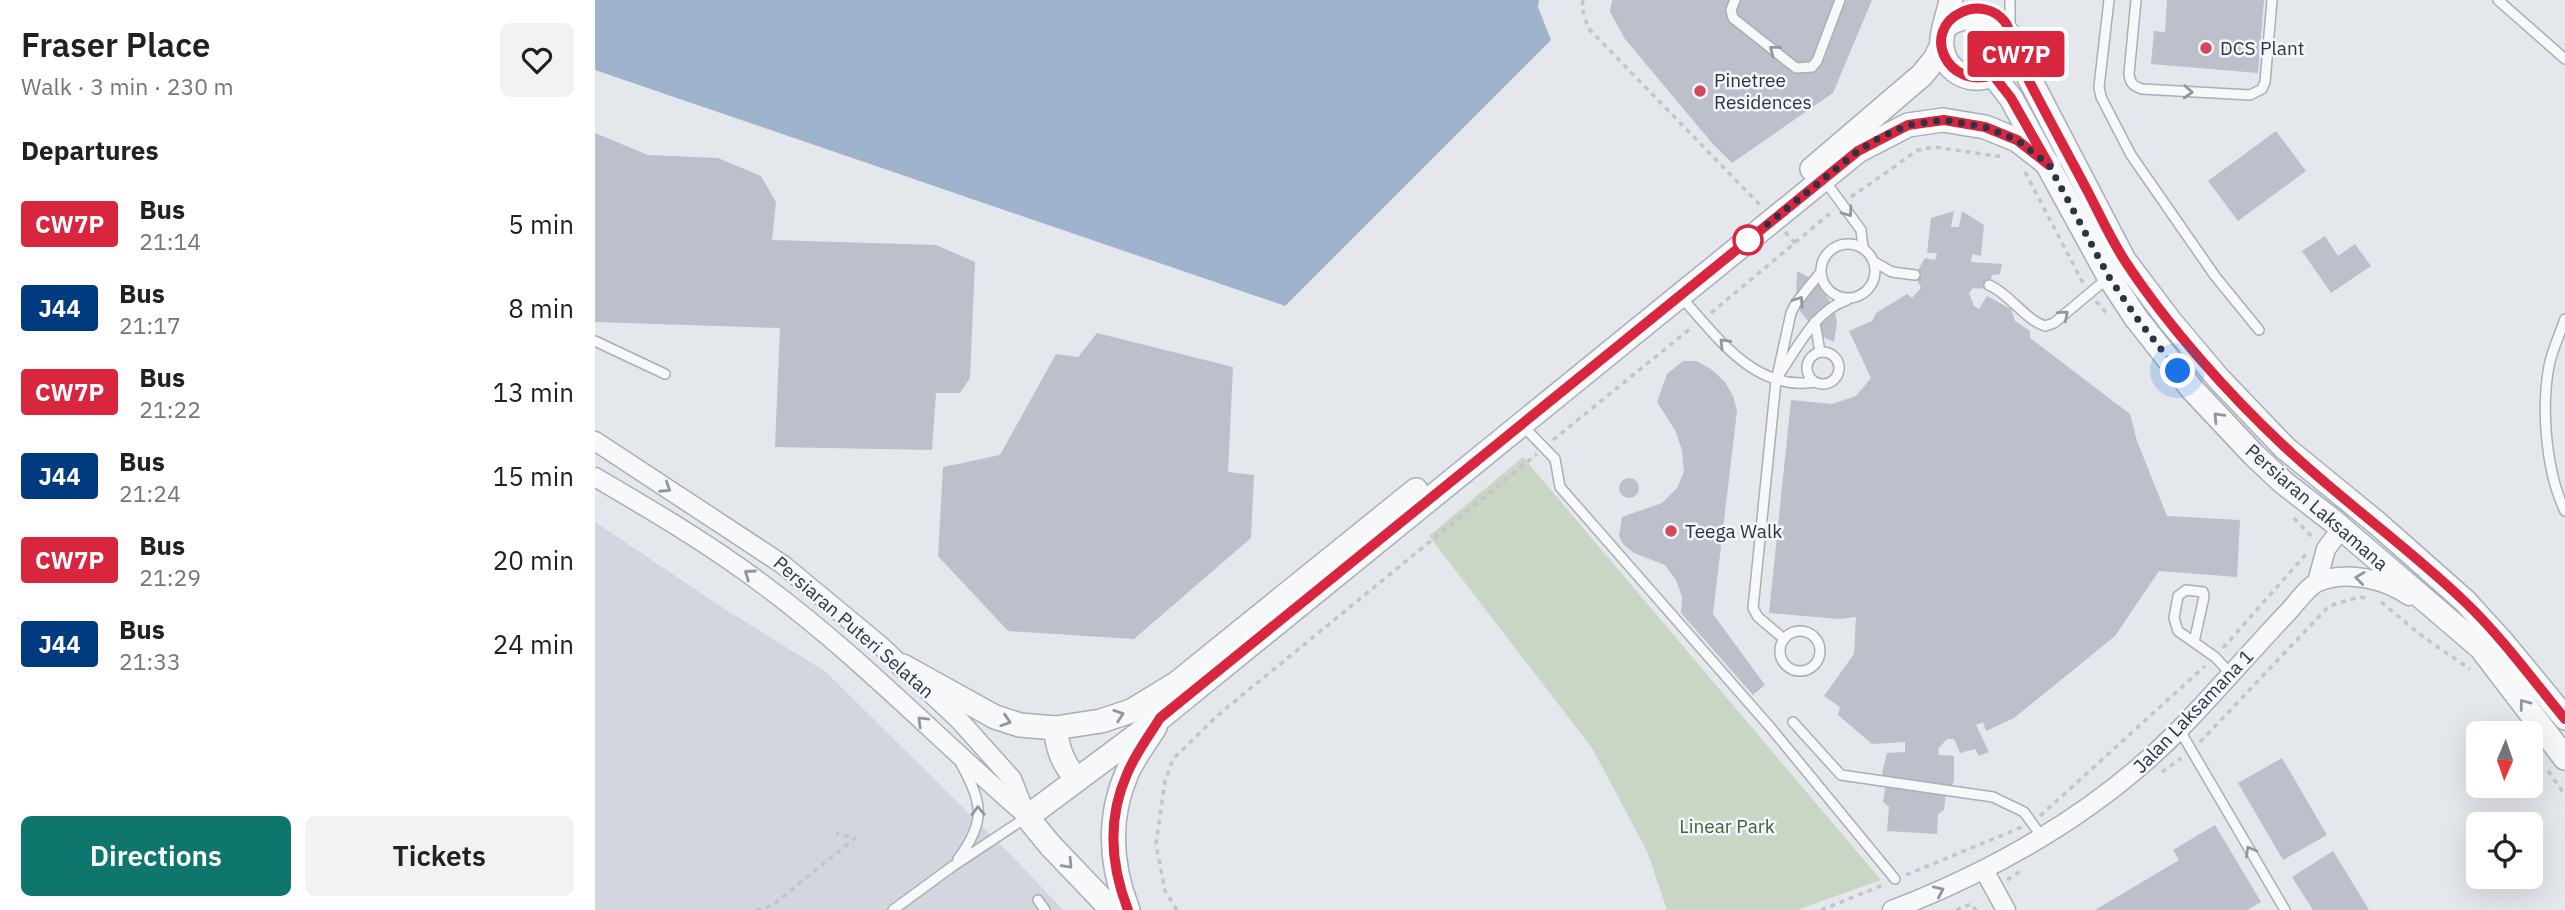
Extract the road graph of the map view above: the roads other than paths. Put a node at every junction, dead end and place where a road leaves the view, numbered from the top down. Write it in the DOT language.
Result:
graph roads {
  1 [pos="1735,0"];
  2 [pos="1840,0"];
  3 [pos="1951,0"];
  4 [pos="2109,0"];
  5 [pos="2136,0"];
  6 [pos="2272,0"];
  7 [pos="2498,0"];
  8 [pos="2004,18"];
  9 [pos="1946,46"];
  10 [pos="2565,59"];
  11 [pos="1993,75"];
  12 [pos="1858,151"];
  13 [pos="2049,165"];
  14 [pos="1819,173"];
  15 [pos="1769,214"];
  16 [pos="1863,248"];
  17 [pos="1874,262"];
  18 [pos="1820,273"];
  19 [pos="1915,275"];
  20 [pos="2109,277"];
  21 [pos="1989,285"];
  22 [pos="1680,296"];
  23 [pos="1858,296"];
  24 [pos="2565,319"];
  25 [pos="1815,323"];
  26 [pos="2259,330"];
  27 [pos="595,341"];
  28 [pos="1820,352"];
  29 [pos="665,374"];
  30 [pos="1776,381"];
  31 [pos="1814,382"];
  32 [pos="1521,425"];
  33 [pos="602,446"];
  34 [pos="595,477"];
  35 [pos="2565,511"];
  36 [pos="2341,528"];
  37 [pos="2317,583"];
  38 [pos="1784,639"];
  39 [pos="2194,642"];
  40 [pos="2481,648"];
  41 [pos="903,666"];
  42 [pos="2230,673"];
  43 [pos="1160,718"];
  44 [pos="2565,718"];
  45 [pos="1793,722"];
  46 [pos="1055,727"];
  47 [pos="2179,729"];
  48 [pos="956,754"];
  49 [pos="2565,758"];
  50 [pos="1077,779"];
  51 [pos="1027,817"];
  52 [pos="2042,837"];
  53 [pos="953,866"];
  54 [pos="1984,870"];
  55 [pos="1895,880"];
  56 [pos="1038,900"];
  57 [pos="893,910"];
  58 [pos="1045,910"];
  59 [pos="1112,910"];
  60 [pos="1128,910"];
  61 [pos="1892,910"];
  62 [pos="2006,910"];
  63 [pos="2285,910"];
  2 -- 1 [label="lane, one-way"];
  3 -- 9 [label="street"];
  4 -- 26 [label="lane"];
  5 -- 6 [label="lane, one-way"];
  7 -- 10 [label="lane"];
  8 -- 9 [label="street"];
  8 -- 11 [label="street"];
  8 -- 44 [label="street, Persiaran Laksamana"];
  9 -- 11 [label="street"];
  9 -- 12 [label="street"];
  9 -- 14 [label="street"];
  11 -- 13 [label="street, Persiaran Laksamana"];
  12 -- 13 [label="street, Persiaran Laksamana"];
  12 -- 14 [label="street, Persiaran Laksamana"];
  13 -- 20 [label="street, Persiaran Laksamana"];
  14 -- 15 [label="street"];
  14 -- 16 [label="lane, one-way"];
  15 -- 22 [label="street"];
  46 -- 15 [label="street, one-way"];
  16 -- 17 [label="lane"];
  16 -- 18 [label="lane"];
  17 -- 19 [label="lane"];
  17 -- 23 [label="lane"];
  18 -- 23 [label="lane"];
  30 -- 18 [label="lane, one-way"];
  21 -- 20 [label="lane, one-way"];
  36 -- 20 [label="street, Persiaran Laksamana, one-way"];
  30 -- 22 [label="lane, one-way"];
  22 -- 32 [label="street"];
  23 -- 25 [label="lane"];
  24 -- 35 [label="lane"];
  25 -- 28 [label="lane"];
  25 -- 30 [label="lane"];
  27 -- 29 [label="lane"];
  28 -- 31 [label="lane"];
  28 -- 31 [label="lane"];
  30 -- 31 [label="lane"];
  30 -- 38 [label="lane"];
  32 -- 43 [label="street"];
  32 -- 55 [label="lane"];
  33 -- 41 [label="street, Persiaran Puteri Selatan, one-way"];
  48 -- 34 [label="street, Persiaran Puteri Selatan, one-way"];
  36 -- 37 [label="street"];
  36 -- 40 [label="street, Persiaran Laksamana"];
  40 -- 37 [label="street, one-way"];
  37 -- 42 [label="street, Jalan Laksamana 1"];
  38 -- 38 [label="lane"];
  39 -- 39 [label="lane"];
  39 -- 42 [label="lane"];
  49 -- 40 [label="street, Persiaran Laksamana, one-way"];
  41 -- 46 [label="street, one-way"];
  41 -- 51 [label="street, Persiaran Puteri Selatan"];
  42 -- 47 [label="street, Jalan Laksamana 1"];
  43 -- 50 [label="street"];
  43 -- 60 [label="street"];
  45 -- 52 [label="lane"];
  46 -- 50 [label="street"];
  47 -- 52 [label="street, Jalan Laksamana 1"];
  63 -- 47 [label="lane, one-way"];
  48 -- 51 [label="street, Persiaran Puteri Selatan"];
  53 -- 48 [label="lane, one-way"];
  50 -- 51 [label="street"];
  51 -- 53 [label="lane"];
  51 -- 59 [label="street, Persiaran Puteri Selatan, one-way"];
  52 -- 54 [label="street, Jalan Laksamana 1"];
  53 -- 57 [label="lane"];
  61 -- 54 [label="street, Jalan Laksamana 1, one-way"];
  54 -- 62 [label="street"];
  56 -- 58 [label="lane"];
}
